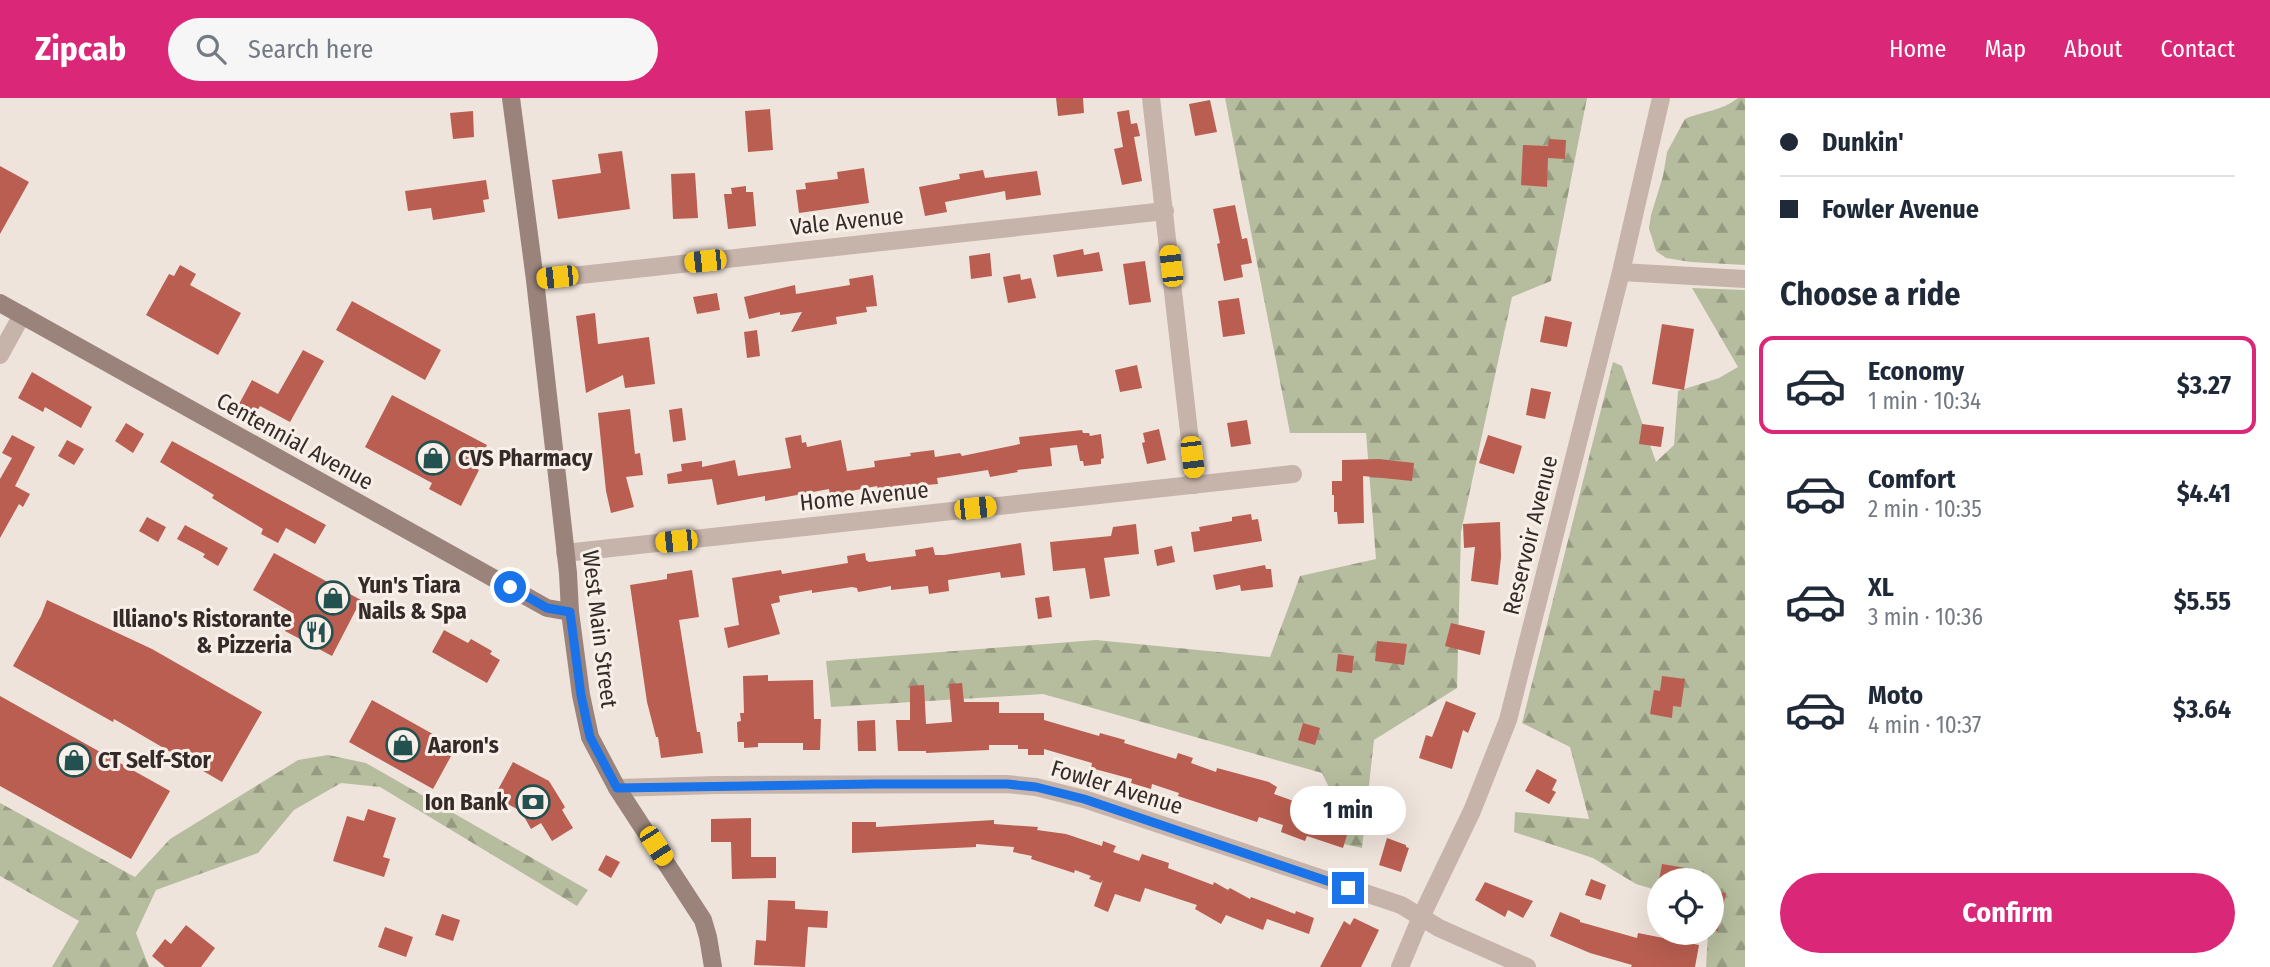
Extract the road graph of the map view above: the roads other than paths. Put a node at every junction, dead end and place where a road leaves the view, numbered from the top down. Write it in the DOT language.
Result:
graph roads {
  1 [pos="511,98"];
  2 [pos="1151,98"];
  3 [pos="1661,98"];
  4 [pos="1165,211"];
  5 [pos="1621,272"];
  6 [pos="535,279"];
  7 [pos="1745,279"];
  8 [pos="0,303"];
  9 [pos="22,315"];
  10 [pos="0,355"];
  11 [pos="1293,474"];
  12 [pos="1195,485"];
  13 [pos="565,552"];
  14 [pos="570,612"];
  15 [pos="617,788"];
  16 [pos="1420,917"];
  17 [pos="713,967"];
  18 [pos="1400,967"];
  19 [pos="1527,967"];
  1 -- 6 [label="main road, West Main Street"];
  2 -- 4 [label="street"];
  3 -- 5 [label="street, Reservoir Avenue"];
  4 -- 6 [label="street, Vale Avenue"];
  4 -- 12 [label="street"];
  5 -- 7 [label="street"];
  5 -- 16 [label="street, Reservoir Avenue"];
  6 -- 13 [label="main road, West Main Street"];
  8 -- 9 [label="main road, Centennial Avenue"];
  9 -- 10 [label="street"];
  9 -- 14 [label="main road, Centennial Avenue"];
  11 -- 12 [label="street, Home Avenue"];
  12 -- 13 [label="street, Home Avenue"];
  13 -- 14 [label="main road, West Main Street"];
  14 -- 15 [label="main road, West Main Street"];
  15 -- 16 [label="street, Fowler Avenue"];
  15 -- 17 [label="main road, West Main Street"];
  16 -- 18 [label="street, Reservoir Avenue"];
  16 -- 19 [label="street, Fowler Avenue"];
}
